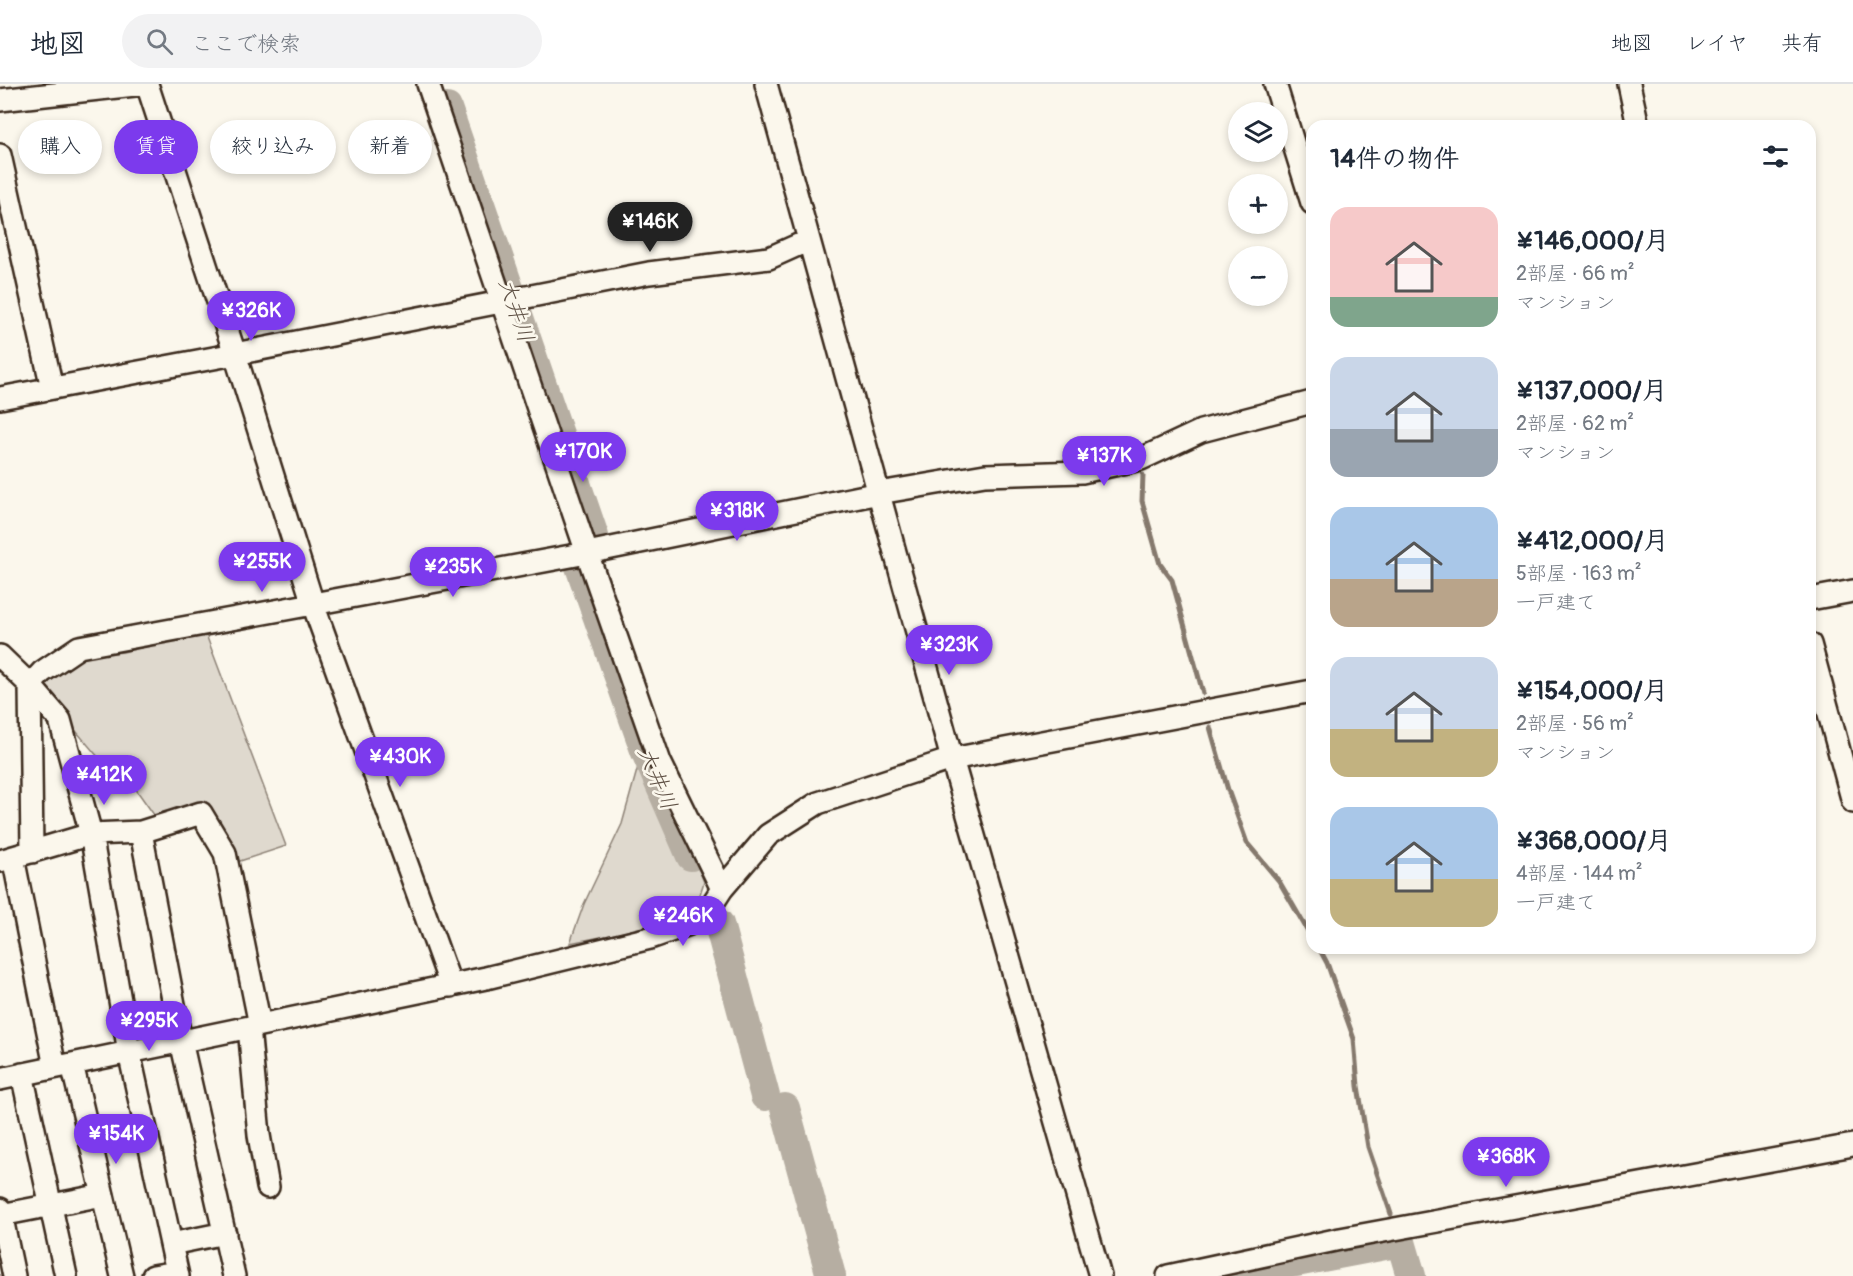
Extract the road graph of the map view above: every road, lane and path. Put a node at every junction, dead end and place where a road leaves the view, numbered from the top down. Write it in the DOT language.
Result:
graph roads {
  1 [pos="146,84"];
  2 [pos="428,84"];
  3 [pos="766,84"];
  4 [pos="1275,84"];
  5 [pos="1629,84"];
  6 [pos="5,94"];
  7 [pos="1637,120"];
  8 [pos="0,155"];
  9 [pos="1306,184"];
  10 [pos="809,240"];
  11 [pos="501,301"];
  12 [pos="235,354"];
  13 [pos="52,388"];
  14 [pos="0,398"];
  15 [pos="1306,404"];
  16 [pos="879,493"];
  17 [pos="587,553"];
  18 [pos="1853,591"];
  19 [pos="1816,598"];
  20 [pos="313,604"];
  21 [pos="0,656"];
  22 [pos="1816,666"];
  23 [pos="30,685"];
  24 [pos="1306,692"];
  25 [pos="952,759"];
  26 [pos="1853,802"];
  27 [pos="141,832"];
  28 [pos="91,834"];
  29 [pos="15,857"];
  30 [pos="722,889"];
  31 [pos="451,986"];
  32 [pos="255,1026"];
  33 [pos="181,1041"];
  34 [pos="129,1052"];
  35 [pos="64,1065"];
  36 [pos="22,1074"];
  37 [pos="0,1078"];
  38 [pos="1853,1145"];
  39 [pos="268,1187"];
  40 [pos="103,1195"];
  41 [pos="51,1205"];
  42 [pos="1,1212"];
  43 [pos="225,1233"];
  44 [pos="171,1244"];
  45 [pos="178,1274"];
  46 [pos="14,1276"];
  47 [pos="66,1276"];
  48 [pos="122,1276"];
  49 [pos="153,1276"];
  50 [pos="234,1276"];
  51 [pos="1100,1276"];
  52 [pos="1168,1276"];
  1 -- 6 [label="street"];
  1 -- 12 [label="street"];
  2 -- 11 [label="street"];
  3 -- 10 [label="street"];
  4 -- 9 [label="street"];
  5 -- 7 [label="street"];
  8 -- 13 [label="street"];
  10 -- 11 [label="street"];
  10 -- 16 [label="street"];
  11 -- 12 [label="street"];
  11 -- 17 [label="street"];
  12 -- 13 [label="street"];
  12 -- 20 [label="street"];
  13 -- 14 [label="street"];
  15 -- 16 [label="street"];
  16 -- 17 [label="street"];
  16 -- 25 [label="street"];
  17 -- 20 [label="street"];
  17 -- 30 [label="street"];
  18 -- 19 [label="street"];
  20 -- 23 [label="street"];
  20 -- 31 [label="street"];
  21 -- 23 [label="street"];
  22 -- 26 [label="street"];
  23 -- 28 [label="street"];
  23 -- 29 [label="street"];
  24 -- 25 [label="street"];
  25 -- 30 [label="street"];
  25 -- 51 [label="street"];
  27 -- 28 [label="street"];
  27 -- 32 [label="street"];
  27 -- 33 [label="street"];
  28 -- 29 [label="street"];
  28 -- 34 [label="street"];
  29 -- 35 [label="street"];
  30 -- 31 [label="street"];
  31 -- 32 [label="street"];
  32 -- 33 [label="street"];
  32 -- 39 [label="street"];
  33 -- 34 [label="street"];
  33 -- 43 [label="street"];
  34 -- 35 [label="street"];
  34 -- 44 [label="street"];
  35 -- 36 [label="street"];
  35 -- 40 [label="street"];
  36 -- 37 [label="street"];
  36 -- 41 [label="street"];
  38 -- 52 [label="street"];
  40 -- 41 [label="street"];
  40 -- 48 [label="street"];
  41 -- 42 [label="street"];
  41 -- 47 [label="street"];
  42 -- 46 [label="street"];
  43 -- 44 [label="street"];
  43 -- 50 [label="street"];
  44 -- 45 [label="street"];
  45 -- 49 [label="street"];
}
